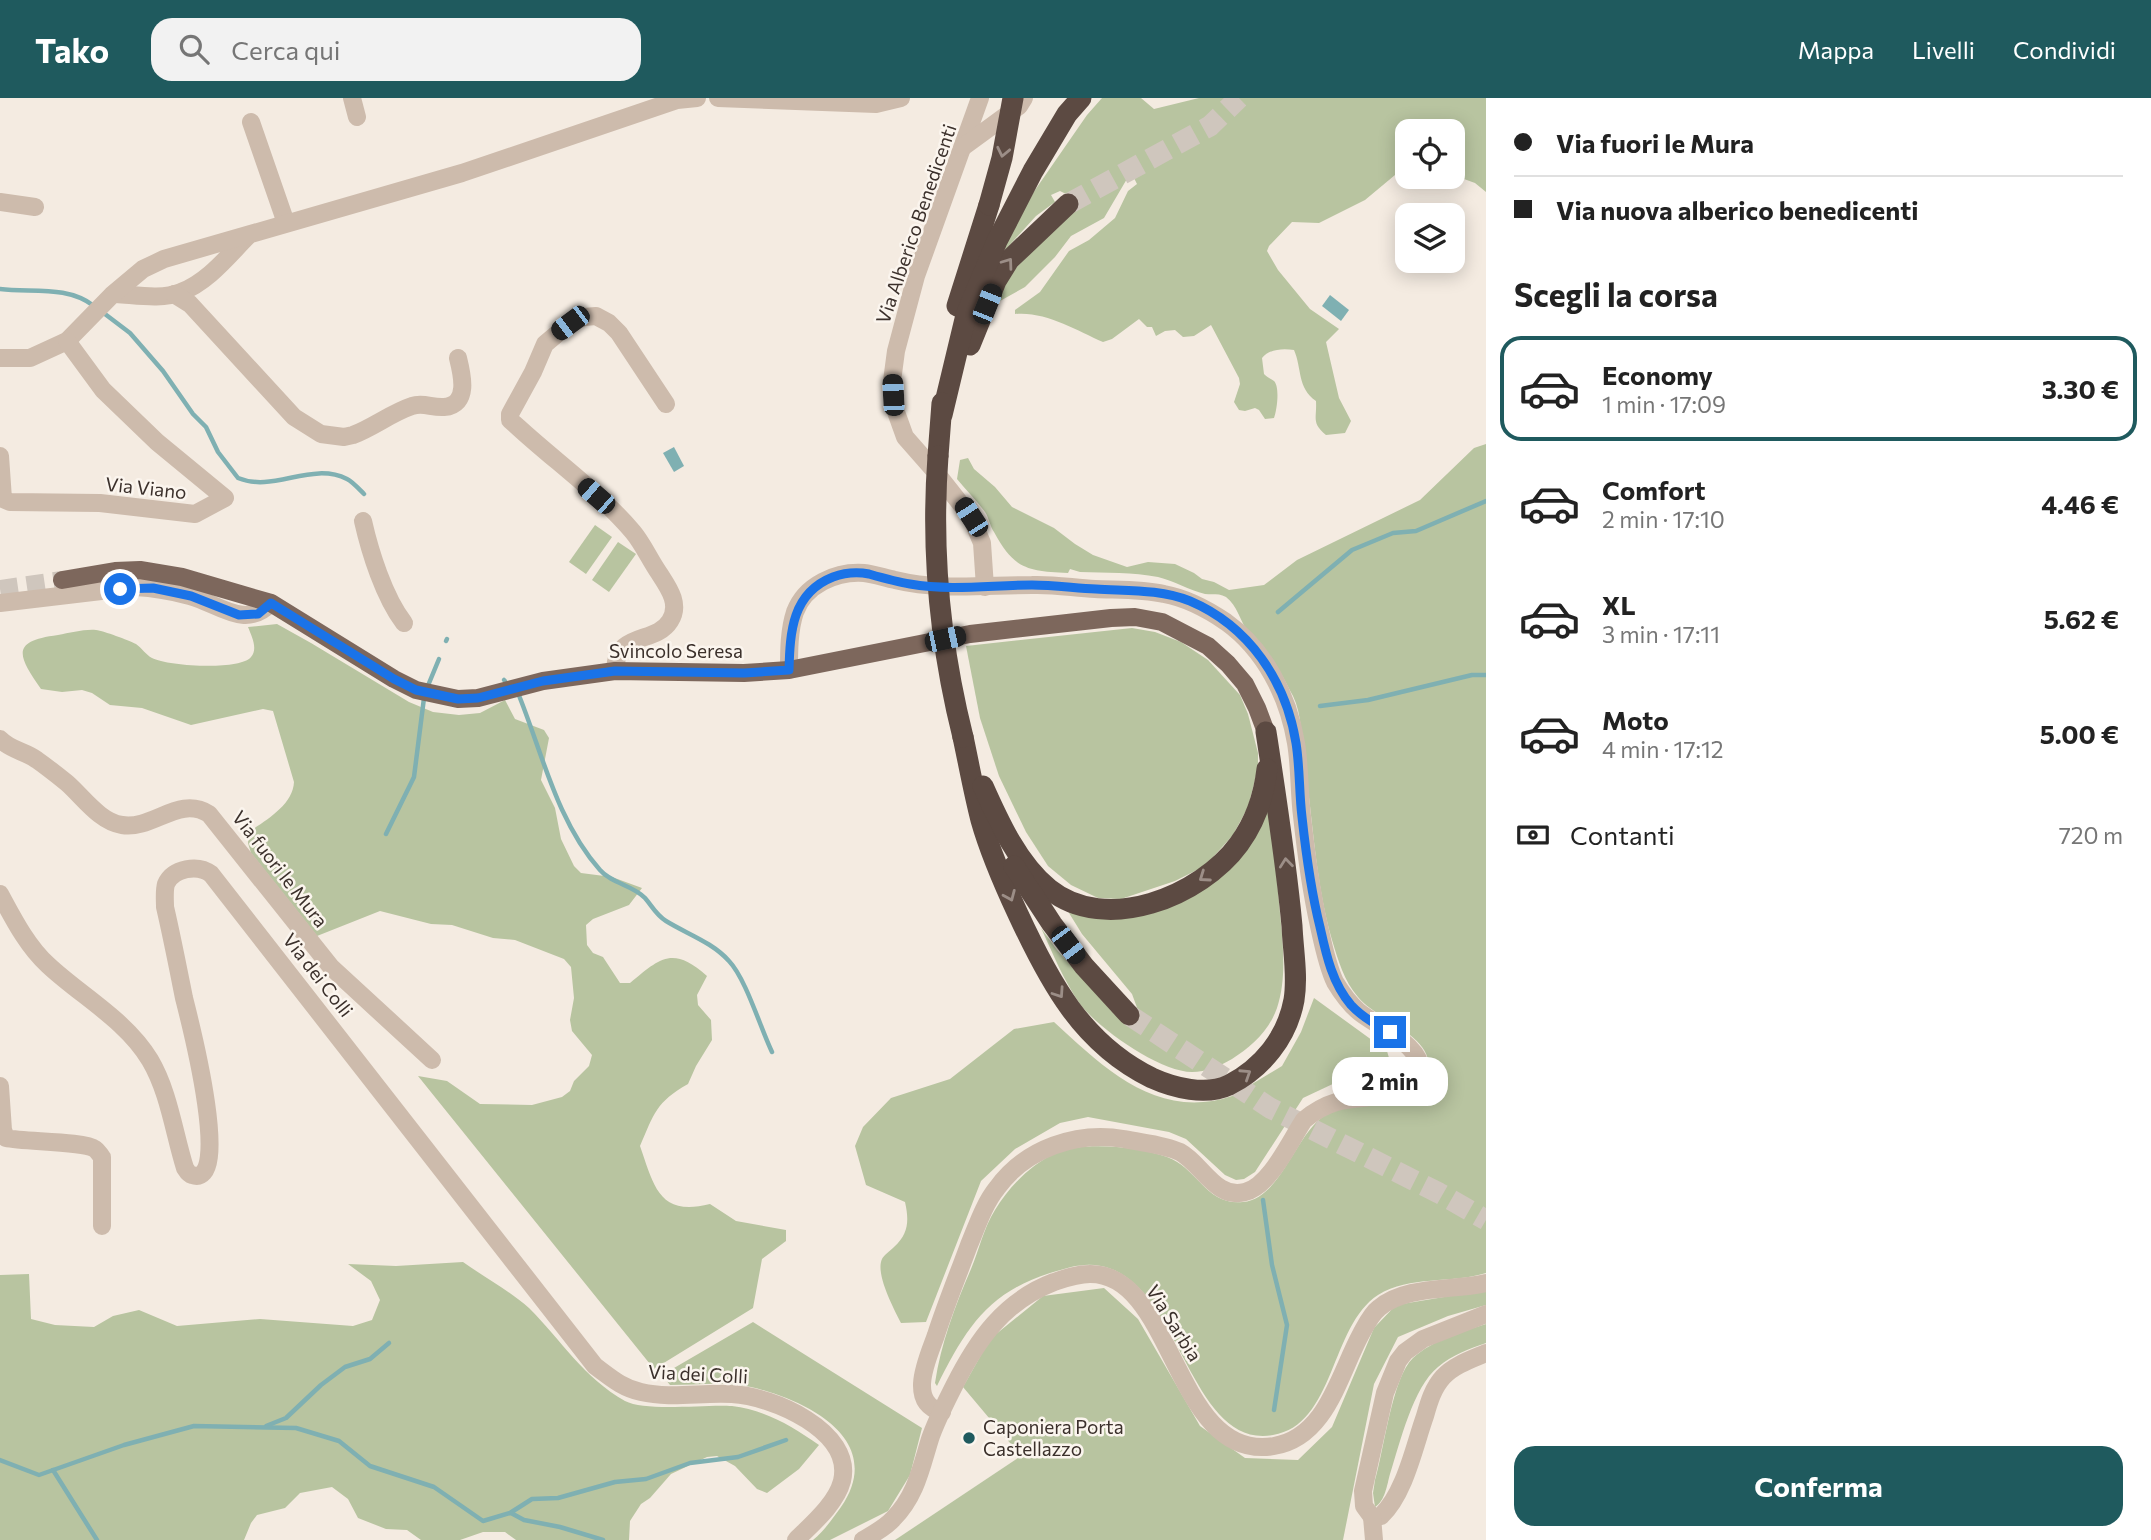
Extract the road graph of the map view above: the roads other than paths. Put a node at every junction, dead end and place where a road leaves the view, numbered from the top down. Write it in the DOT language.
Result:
graph roads {
  1 [pos="352,98"];
  2 [pos="697,98"];
  3 [pos="718,98"];
  4 [pos="901,98"];
  5 [pos="980,98"];
  6 [pos="1013,98"];
  7 [pos="1024,98"];
  8 [pos="1081,98"];
  9 [pos="821,99"];
  10 [pos="357,117"];
  11 [pos="251,122"];
  12 [pos="964,147"];
  13 [pos="0,202"];
  14 [pos="1068,204"];
  15 [pos="35,207"];
  16 [pos="286,223"];
  17 [pos="251,234"];
  18 [pos="200,250"];
  19 [pos="150,265"];
  20 [pos="206,277"];
  21 [pos="167,294"];
  22 [pos="111,298"];
  23 [pos="200,316"];
  24 [pos="67,341"];
  25 [pos="0,358"];
  26 [pos="458,358"];
  27 [pos="666,404"];
  28 [pos="942,415"];
  29 [pos="0,456"];
  30 [pos="363,521"];
  31 [pos="62,580"];
  32 [pos="985,587"];
  33 [pos="0,603"];
  34 [pos="271,603"];
  35 [pos="404,623"];
  36 [pos="789,670"];
  37 [pos="615,671"];
  38 [pos="1266,732"];
  39 [pos="963,737"];
  40 [pos="0,739"];
  41 [pos="0,894"];
  42 [pos="1129,1015"];
  43 [pos="432,1060"];
  44 [pos="0,1086"];
  45 [pos="102,1226"];
  46 [pos="1486,1283"];
  47 [pos="1486,1314"];
  48 [pos="1486,1353"];
  49 [pos="942,1412"];
  50 [pos="1371,1517"];
  51 [pos="796,1540"];
  52 [pos="863,1540"];
  53 [pos="1374,1540"];
  1 -- 10 [label="street"];
  2 -- 16 [label="street"];
  3 -- 9 [label="street"];
  4 -- 9 [label="street"];
  5 -- 12 [label="street, Via Alberico Benedicenti"];
  6 -- 28 [label="highway, one-way, bridge"];
  7 -- 12 [label="street"];
  8 -- 28 [label="highway"];
  11 -- 16 [label="street"];
  12 -- 32 [label="street, Via Alberico Benedicenti"];
  13 -- 15 [label="street"];
  28 -- 14 [label="highway, one-way"];
  16 -- 17 [label="street"];
  17 -- 18 [label="street"];
  17 -- 20 [label="street"];
  18 -- 19 [label="street"];
  18 -- 20 [label="street"];
  19 -- 21 [label="street"];
  19 -- 22 [label="street"];
  20 -- 21 [label="street"];
  20 -- 23 [label="street"];
  21 -- 22 [label="street"];
  21 -- 23 [label="street"];
  22 -- 24 [label="street"];
  23 -- 26 [label="street"];
  24 -- 25 [label="street"];
  24 -- 29 [label="street, Via Viano"];
  27 -- 37 [label="street"];
  28 -- 39 [label="highway, bridge"];
  30 -- 35 [label="street"];
  31 -- 34 [label="main road, Svincolo Seresa"];
  32 -- 36 [label="street"];
  32 -- 49 [label="street"];
  33 -- 34 [label="street"];
  34 -- 37 [label="main road, Svincolo Seresa"];
  36 -- 37 [label="main road, Svincolo Seresa"];
  36 -- 38 [label="main road, Svincolo Seresa"];
  38 -- 39 [label="highway, one-way"];
  39 -- 38 [label="highway, one-way"];
  39 -- 42 [label="highway"];
  40 -- 43 [label="street, Via fuori le Mura"];
  41 -- 51 [label="street, Via dei Colli"];
  44 -- 45 [label="street"];
  46 -- 49 [label="street, Via Sarbia"];
  47 -- 50 [label="street"];
  48 -- 50 [label="street"];
  49 -- 52 [label="street, Via Sarbia"];
  50 -- 53 [label="street"];
}
